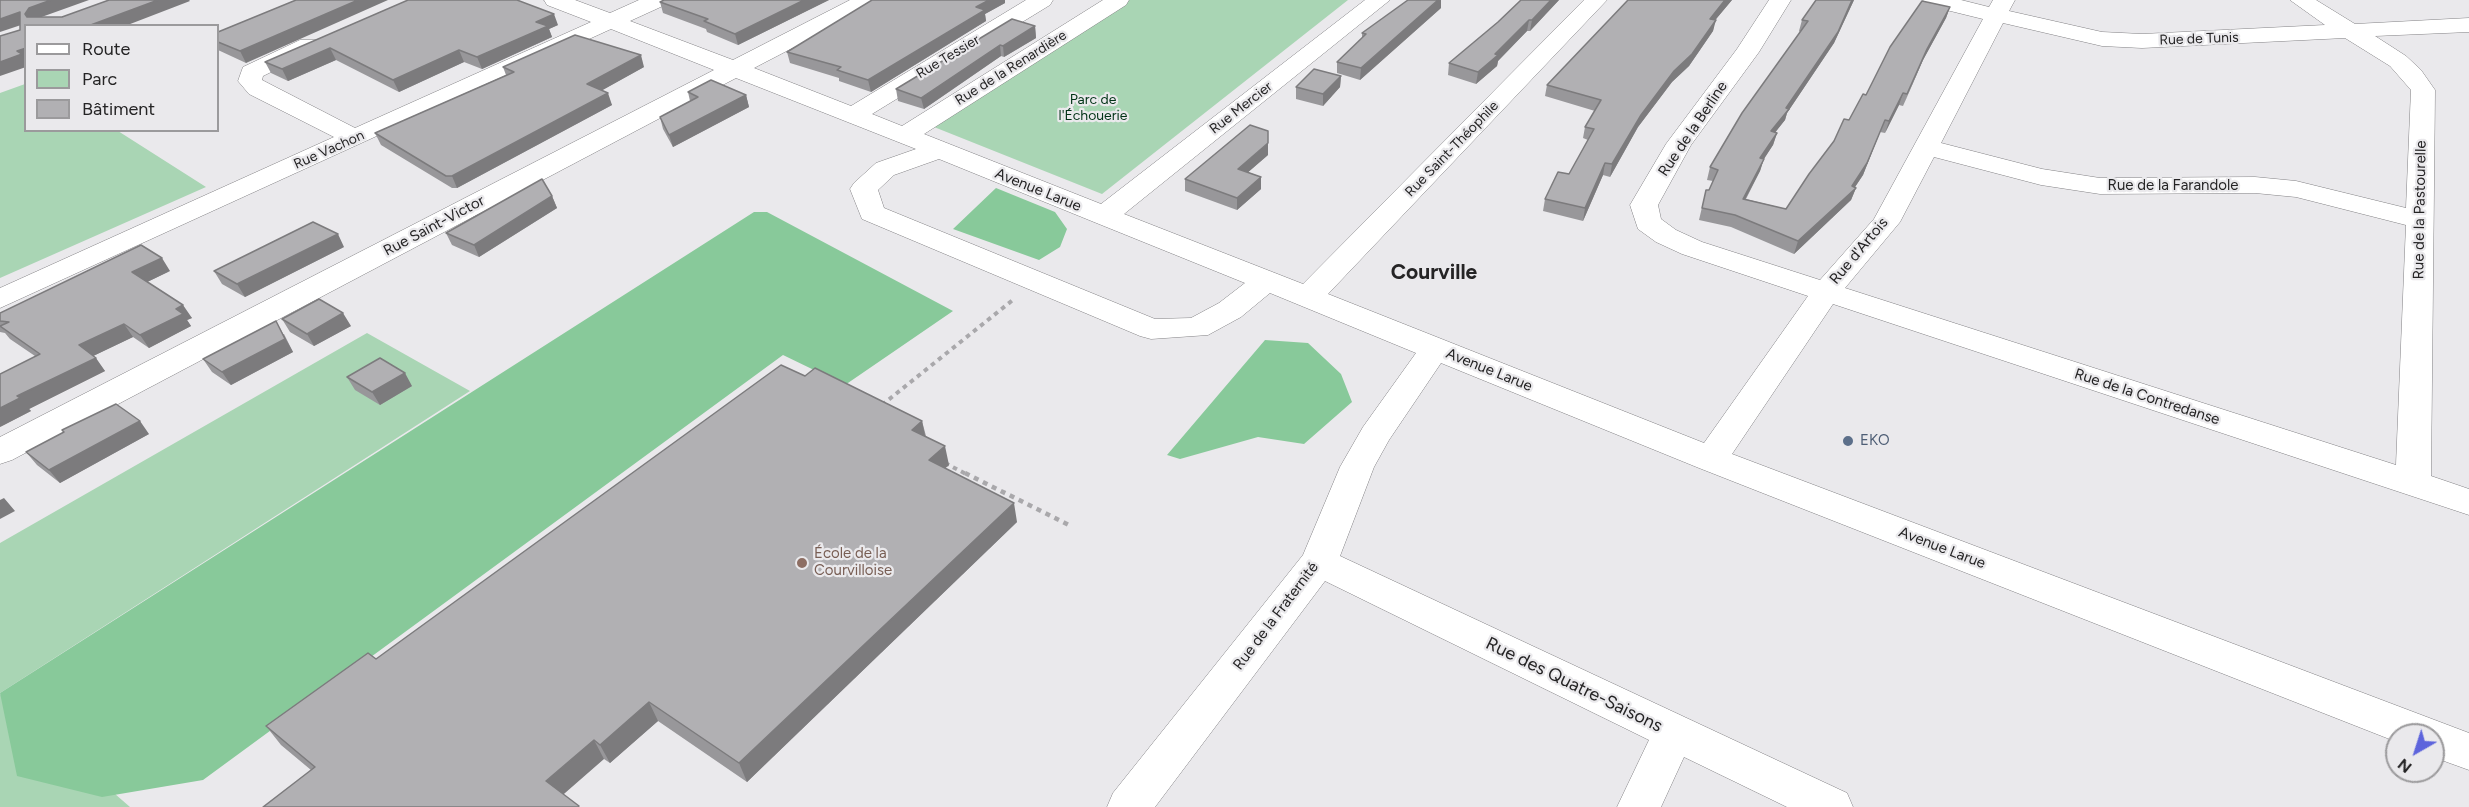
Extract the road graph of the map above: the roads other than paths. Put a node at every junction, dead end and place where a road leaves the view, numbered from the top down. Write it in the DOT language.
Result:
graph roads {
  1 [pos="555,0"];
  2 [pos="657,0"];
  3 [pos="867,0"];
  4 [pos="1042,0"];
  5 [pos="1118,0"];
  6 [pos="1379,0"];
  7 [pos="1596,0"];
  8 [pos="1780,0"];
  9 [pos="1934,0"];
  10 [pos="2301,0"];
  11 [pos="2000,7"];
  12 [pos="611,21"];
  13 [pos="2469,25"];
  14 [pos="2351,33"];
  15 [pos="329,36"];
  16 [pos="734,70"];
  17 [pos="853,115"];
  18 [pos="903,136"];
  19 [pos="356,138"];
  20 [pos="1928,147"];
  21 [pos="939,150"];
  22 [pos="1104,216"];
  23 [pos="2419,220"];
  24 [pos="1267,282"];
  25 [pos="1825,293"];
  26 [pos="1307,298"];
  27 [pos="0,299"];
  28 [pos="1435,349"];
  29 [pos="0,452"];
  30 [pos="1711,459"];
  31 [pos="2413,483"];
  32 [pos="2469,502"];
  33 [pos="1319,562"];
  34 [pos="2395,723"];
  35 [pos="1674,732"];
  36 [pos="2445,743"];
  37 [pos="2469,752"];
  38 [pos="1130,807"];
  39 [pos="1639,807"];
  40 [pos="1830,807"];
  1 -- 12 [label="street, Avenue Larue"];
  2 -- 12 [label="street, Rue Vachon"];
  3 -- 16 [label="street, Rue Saint-Victor"];
  4 -- 17 [label="street, Rue Tessier"];
  5 -- 18 [label="street, Rue de la Renardière"];
  6 -- 22 [label="street, Rue Mercier"];
  7 -- 26 [label="street, Rue Saint-Théophile"];
  8 -- 25 [label="street, Rue de la Berline"];
  9 -- 11 [label="street, Rue de Tunis"];
  10 -- 14 [label="street, Rue de la Pastourelle"];
  11 -- 14 [label="street, Rue de Tunis"];
  11 -- 20 [label="street, Rue d'Artois"];
  12 -- 16 [label="street, Avenue Larue"];
  12 -- 19 [label="street, Rue Vachon"];
  13 -- 14 [label="street, Rue de Tunis"];
  14 -- 23 [label="street, Rue de la Pastourelle"];
  15 -- 19 [label="street"];
  16 -- 17 [label="street, Avenue Larue"];
  16 -- 29 [label="street, Rue Saint-Victor"];
  17 -- 18 [label="street, Avenue Larue"];
  18 -- 21 [label="street, Avenue Larue"];
  19 -- 27 [label="street, Rue Vachon"];
  20 -- 23 [label="street, Rue de la Farandole"];
  20 -- 25 [label="street, Rue d'Artois"];
  21 -- 22 [label="street, Avenue Larue"];
  21 -- 24 [label="street"];
  22 -- 24 [label="street, Avenue Larue"];
  23 -- 31 [label="street, Rue de la Pastourelle"];
  24 -- 26 [label="street, Avenue Larue"];
  25 -- 30 [label="street, Rue d'Artois"];
  25 -- 31 [label="street, Rue de la Contredanse"];
  26 -- 28 [label="street, Avenue Larue"];
  28 -- 30 [label="street, Avenue Larue"];
  28 -- 33 [label="street, Rue de la Fraternité"];
  30 -- 34 [label="street, Avenue Larue"];
  31 -- 32 [label="street, Rue de la Contredanse"];
  33 -- 35 [label="street, Rue des Quatre-Saisons"];
  33 -- 38 [label="street, Rue de la Fraternité"];
  35 -- 39 [label="street"];
  35 -- 40 [label="street, Rue des Quatre-Saisons"];
  36 -- 37 [label="street"];
}
